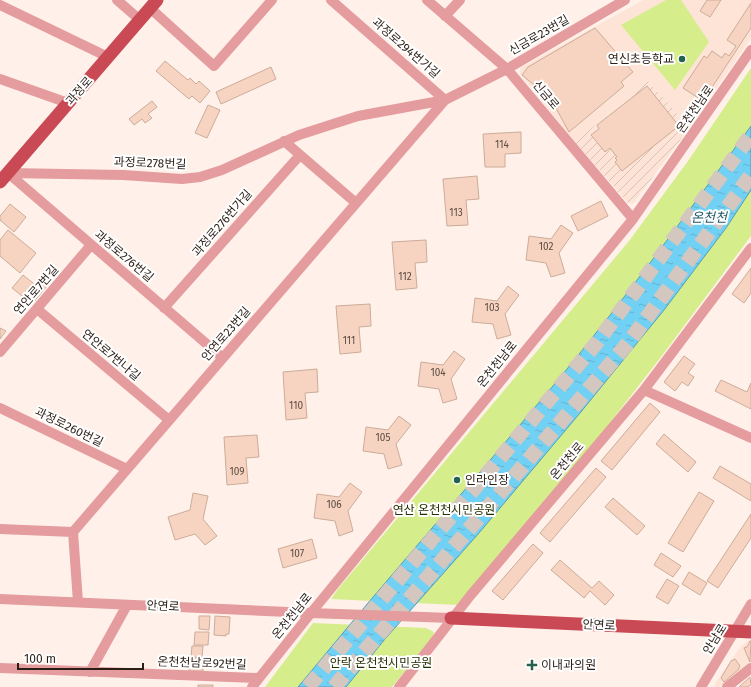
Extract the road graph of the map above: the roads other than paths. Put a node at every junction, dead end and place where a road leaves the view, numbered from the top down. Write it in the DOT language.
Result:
graph roads {
  1 [pos="117,0"];
  2 [pos="272,0"];
  3 [pos="331,0"];
  4 [pos="427,0"];
  5 [pos="460,0"];
  6 [pos="625,0"];
  7 [pos="154,4"];
  8 [pos="0,5"];
  9 [pos="445,16"];
  10 [pos="140,20"];
  11 [pos="751,50"];
  12 [pos="108,57"];
  13 [pos="508,69"];
  14 [pos="0,79"];
  15 [pos="445,100"];
  16 [pos="68,103"];
  17 [pos="284,142"];
  18 [pos="300,155"];
  19 [pos="4,178"];
  20 [pos="356,203"];
  21 [pos="633,219"];
  22 [pos="91,245"];
  23 [pos="751,248"];
  24 [pos="164,308"];
  25 [pos="37,309"];
  26 [pos="0,352"];
  27 [pos="223,358"];
  28 [pos="644,390"];
  29 [pos="0,408"];
  30 [pos="169,420"];
  31 [pos="751,438"];
  32 [pos="127,469"];
  33 [pos="0,529"];
  34 [pos="73,532"];
  35 [pos="0,599"];
  36 [pos="78,602"];
  37 [pos="751,604"];
  38 [pos="127,605"];
  39 [pos="311,613"];
  40 [pos="449,618"];
  41 [pos="736,631"];
  42 [pos="751,632"];
  43 [pos="0,668"];
  44 [pos="751,668"];
  45 [pos="90,672"];
  46 [pos="258,678"];
  47 [pos="252,687"];
  48 [pos="399,687"];
  49 [pos="701,687"];
  50 [pos="727,687"];
  1 -- 10 [label="street"];
  2 -- 7 [label="street"];
  3 -- 15 [label="street, 과정로294번가길"];
  4 -- 9 [label="street, 신금로"];
  5 -- 9 [label="street"];
  6 -- 13 [label="street, 신금로23번길"];
  7 -- 10 [label="main road, 과정로"];
  8 -- 12 [label="street"];
  9 -- 13 [label="street, 신금로"];
  10 -- 12 [label="main road, 과정로"];
  11 -- 21 [label="street, 온천천남로"];
  12 -- 16 [label="main road, 과정로"];
  13 -- 15 [label="street, 과정로278번길"];
  13 -- 21 [label="street, 신금로"];
  14 -- 16 [label="street"];
  15 -- 17 [label="street, 과정로278번길"];
  15 -- 20 [label="street, 안연로23번길"];
  16 -- 19 [label="main road, 과정로"];
  17 -- 18 [label="street"];
  17 -- 19 [label="street, 과정로278번길"];
  18 -- 20 [label="street"];
  18 -- 24 [label="street, 과정로276번가길"];
  19 -- 22 [label="street, 과정로276번길"];
  20 -- 27 [label="street, 안연로23번길"];
  21 -- 39 [label="street, 온천천남로"];
  22 -- 24 [label="street, 과정로276번길"];
  22 -- 25 [label="street, 연안로7번길"];
  23 -- 28 [label="street, 온천천로"];
  24 -- 27 [label="street, 과정로276번길"];
  25 -- 26 [label="street, 연안로7번길"];
  25 -- 30 [label="street, 연안로7번나길"];
  27 -- 30 [label="street, 안연로23번길"];
  28 -- 31 [label="street"];
  28 -- 40 [label="street, 온천천로"];
  29 -- 32 [label="street, 과정로260번길"];
  30 -- 32 [label="street, 안연로23번길"];
  32 -- 34 [label="street, 안연로23번길"];
  33 -- 34 [label="street"];
  34 -- 36 [label="street"];
  35 -- 36 [label="street, 안연로"];
  36 -- 38 [label="street, 안연로"];
  37 -- 41 [label="street, 안남로"];
  38 -- 39 [label="street, 안연로"];
  38 -- 45 [label="street"];
  39 -- 40 [label="street, 안연로"];
  39 -- 46 [label="street, 온천천남로"];
  40 -- 41 [label="main road, 안연로"];
  40 -- 48 [label="street, 온천천로"];
  41 -- 42 [label="main road, 안연로"];
  41 -- 49 [label="street, 안남로"];
  43 -- 45 [label="street, 온천천남로92번길"];
  44 -- 50 [label="street"];
  45 -- 46 [label="street, 온천천남로92번길"];
  46 -- 47 [label="street, 온천천남로"];
}
